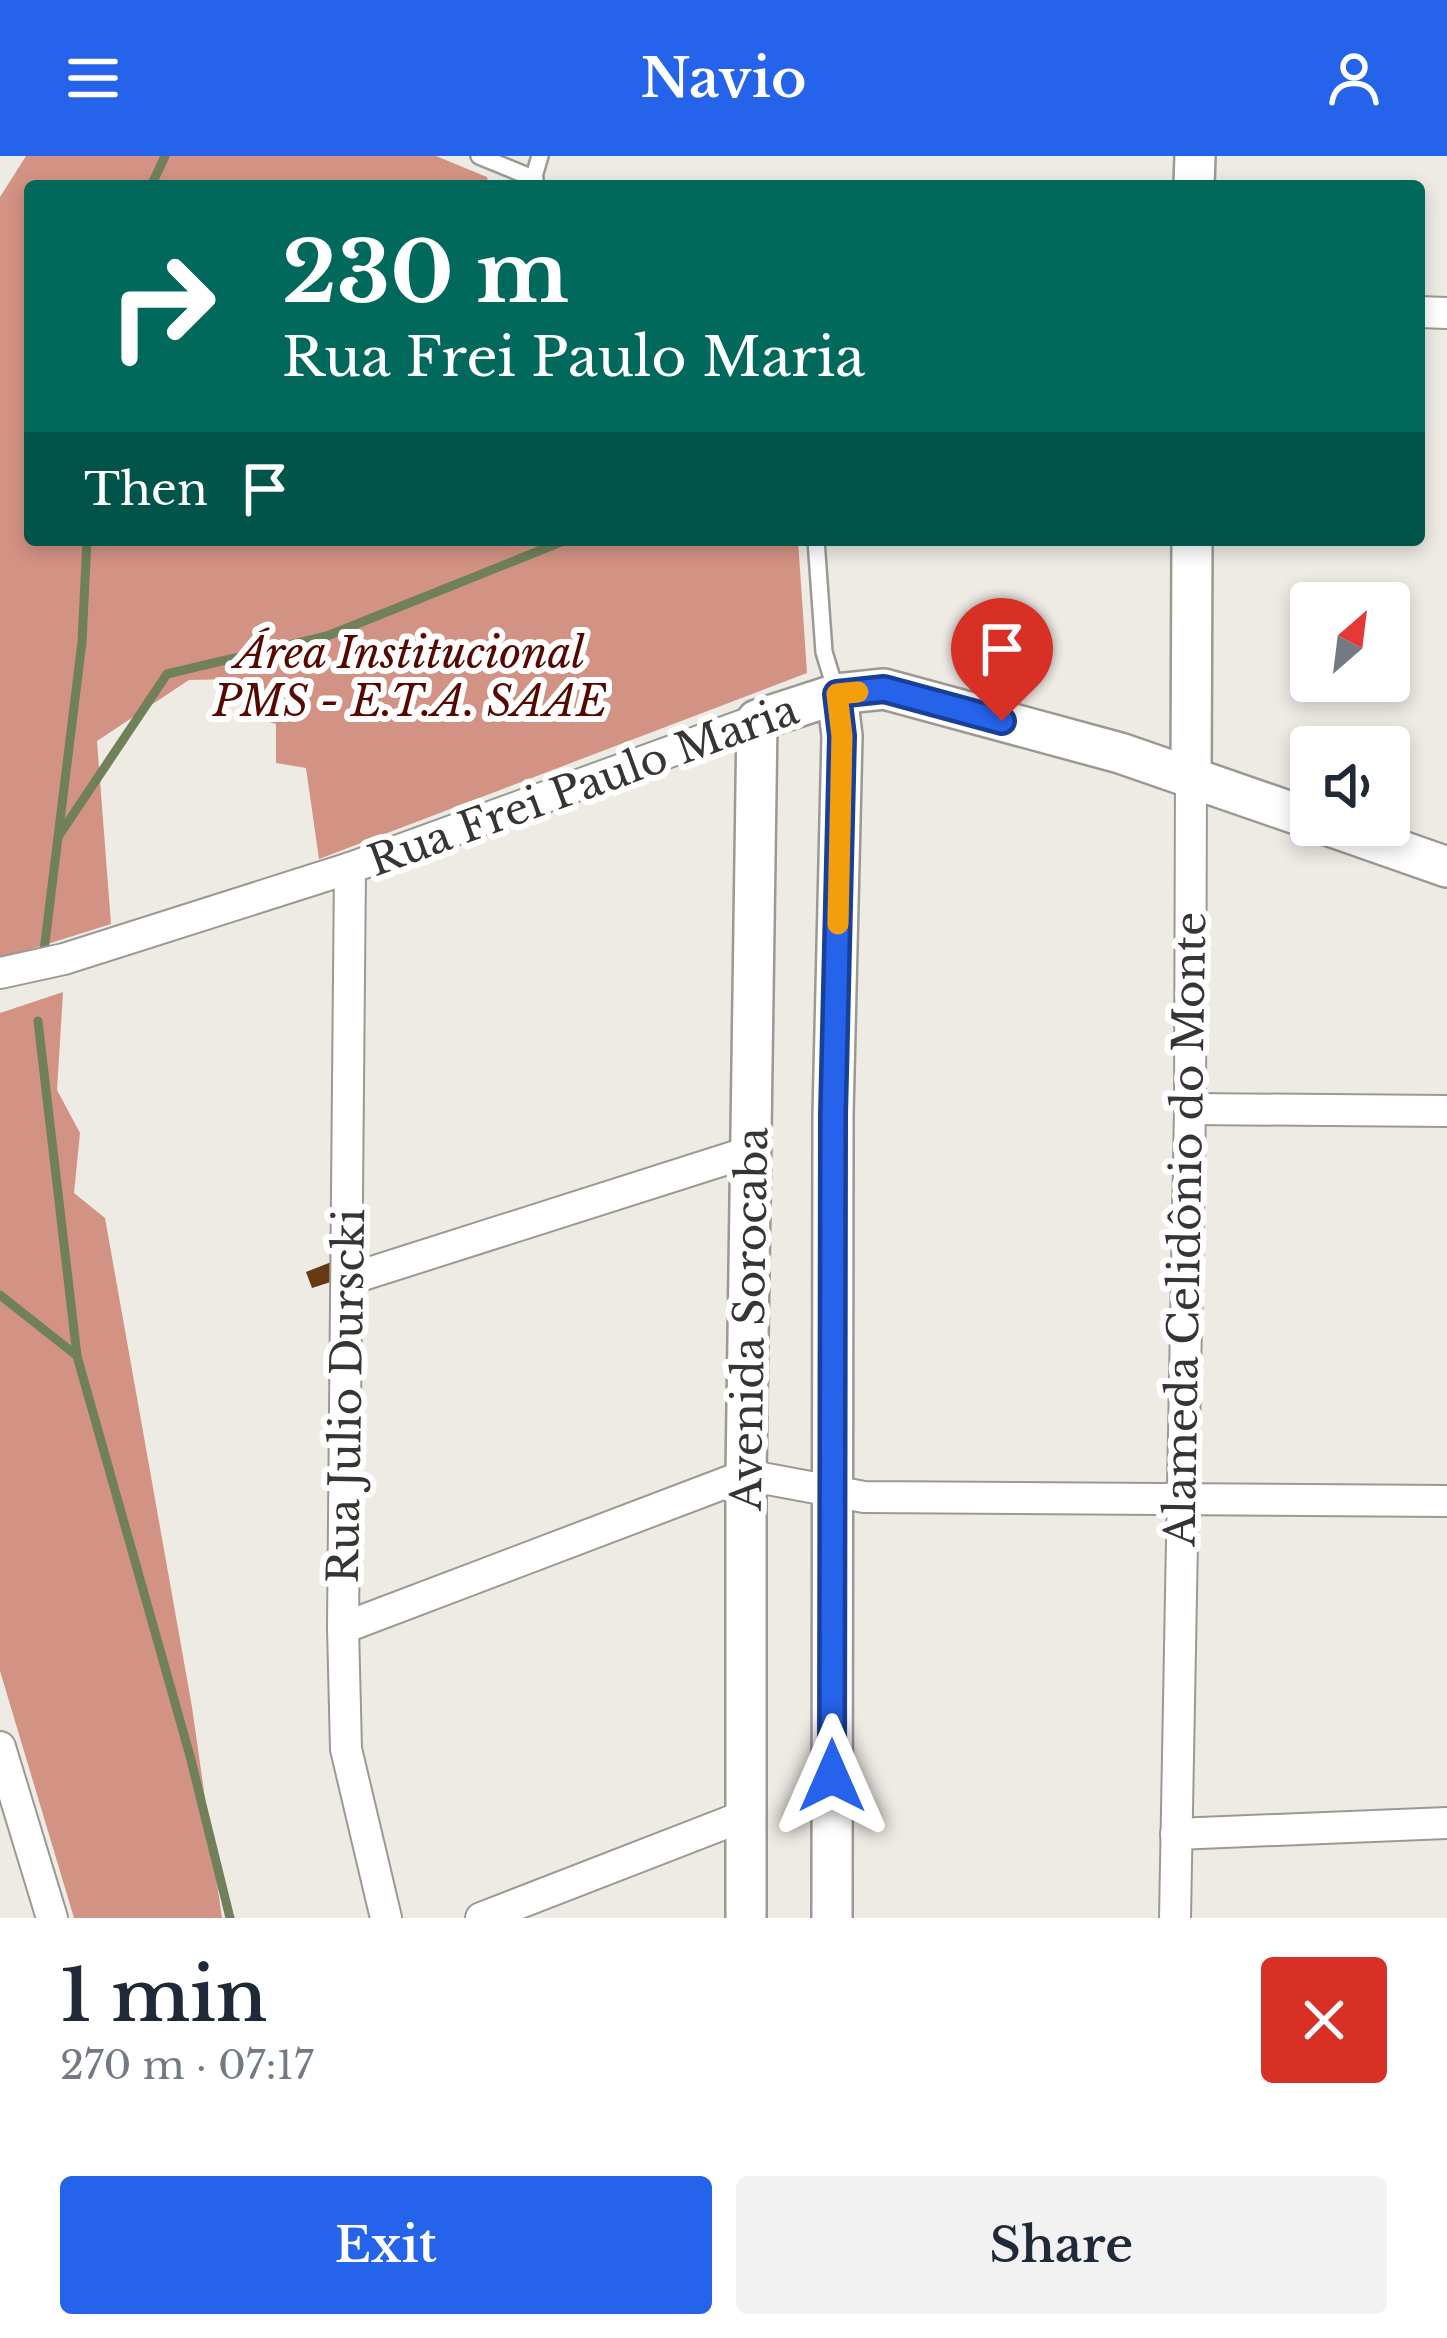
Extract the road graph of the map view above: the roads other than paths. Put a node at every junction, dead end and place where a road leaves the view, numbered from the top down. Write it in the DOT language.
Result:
graph roads {
  1 [pos="479,156"];
  2 [pos="529,180"];
  3 [pos="816,546"];
  4 [pos="1192,546"];
  5 [pos="837,694"];
  6 [pos="757,720"];
  7 [pos="1191,778"];
  8 [pos="1290,812"];
  9 [pos="1387,846"];
  10 [pos="1447,867"];
  11 [pos="350,868"];
  12 [pos="10,972"];
  13 [pos="1190,1109"];
  14 [pos="1447,1111"];
  15 [pos="752,1151"];
  16 [pos="347,1280"];
  17 [pos="746,1475"];
  18 [pos="832,1493"];
  19 [pos="1181,1500"];
  20 [pos="1447,1501"];
  21 [pos="343,1628"];
  22 [pos="0,1747"];
  23 [pos="744,1816"];
  24 [pos="1447,1823"];
  25 [pos="1176,1834"];
  26 [pos="52,1918"];
  27 [pos="386,1918"];
  28 [pos="481,1918"];
  29 [pos="746,1918"];
  30 [pos="832,1918"];
  31 [pos="1175,1918"];
  1 -- 2 [label="lane"];
  3 -- 5 [label="lane"];
  4 -- 7 [label="street, Alameda Celidônio do Monte"];
  5 -- 6 [label="street, Rua Frei Paulo Maria"];
  5 -- 7 [label="street, Rua Frei Paulo Maria"];
  5 -- 18 [label="street, Avenida Sorocaba"];
  6 -- 11 [label="street, Rua Frei Paulo Maria"];
  6 -- 15 [label="street, Avenida Sorocaba"];
  7 -- 8 [label="street, Rua Frei Paulo Maria"];
  7 -- 13 [label="street, Alameda Celidônio do Monte"];
  9 -- 10 [label="street"];
  11 -- 12 [label="street, Rua Frei Paulo Maria"];
  11 -- 16 [label="street, Rua Julio Durscki"];
  13 -- 14 [label="street"];
  13 -- 19 [label="street, Alameda Celidônio do Monte"];
  15 -- 16 [label="street"];
  15 -- 17 [label="street, Avenida Sorocaba"];
  16 -- 21 [label="street, Rua Julio Durscki"];
  17 -- 18 [label="street"];
  17 -- 21 [label="street"];
  17 -- 23 [label="street, Avenida Sorocaba"];
  18 -- 19 [label="street"];
  18 -- 30 [label="street, Avenida Sorocaba"];
  19 -- 20 [label="street"];
  19 -- 25 [label="street, Alameda Celidônio do Monte"];
  21 -- 27 [label="street, Rua Julio Durscki"];
  22 -- 26 [label="street"];
  23 -- 28 [label="street"];
  23 -- 29 [label="street, Avenida Sorocaba"];
  24 -- 25 [label="street"];
  25 -- 31 [label="street, Alameda Celidônio do Monte"];
}
